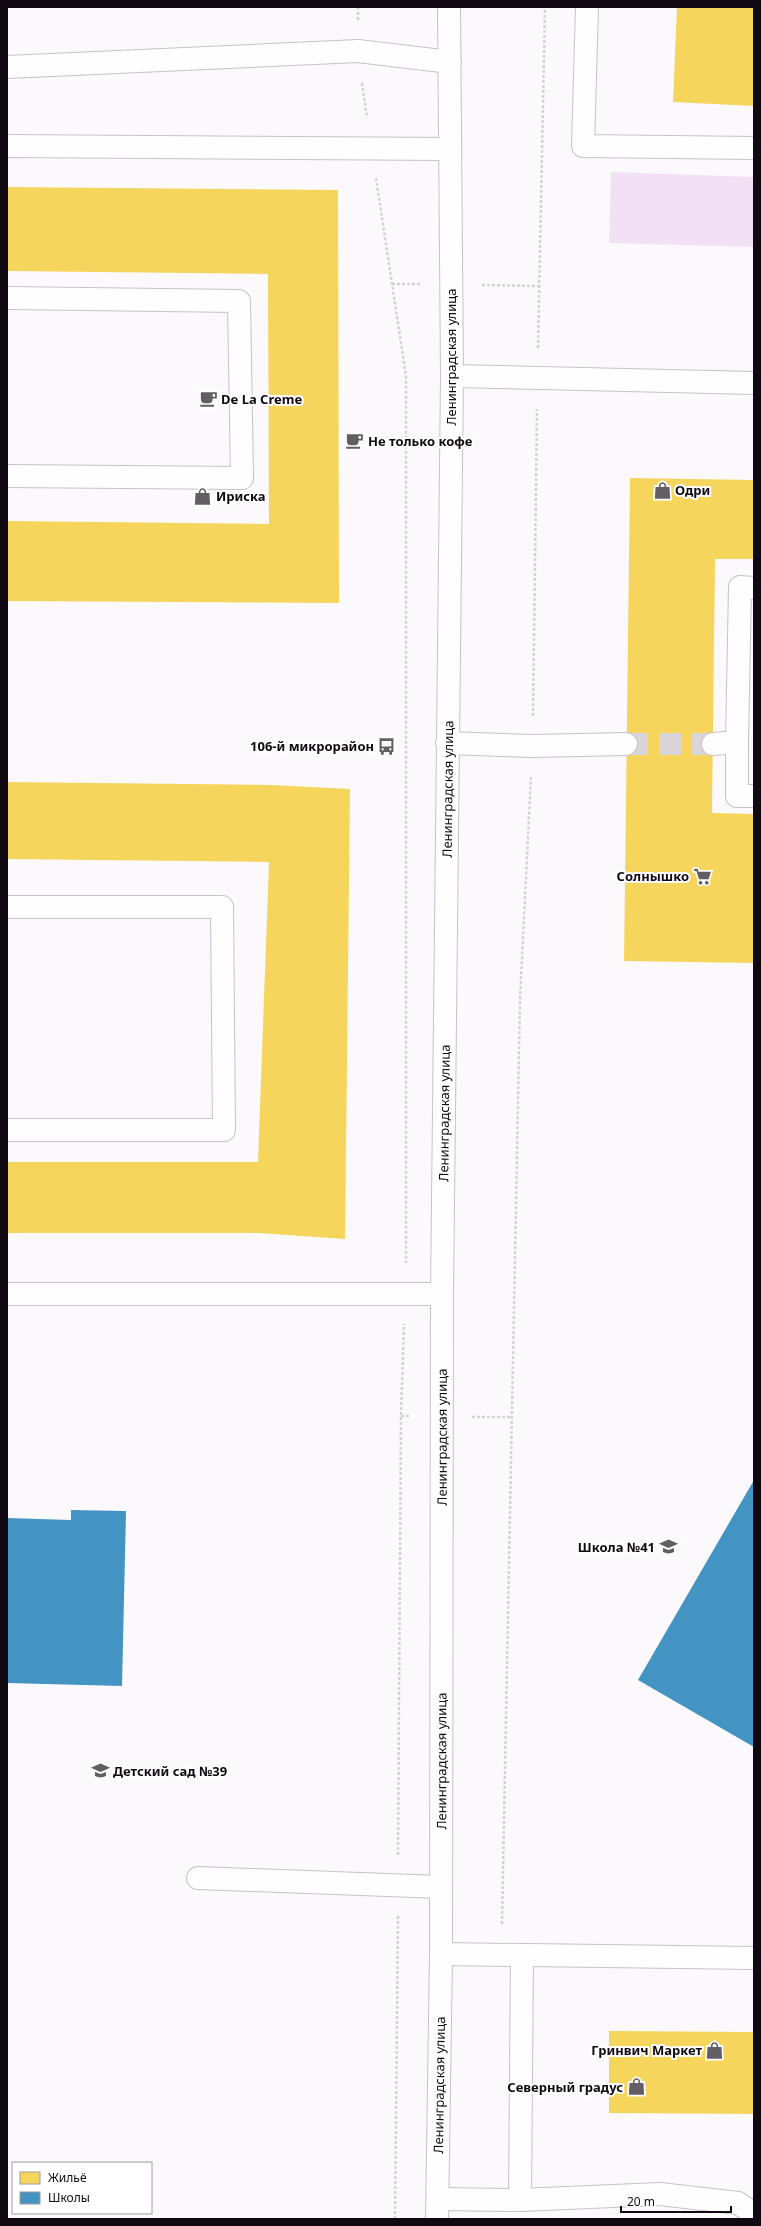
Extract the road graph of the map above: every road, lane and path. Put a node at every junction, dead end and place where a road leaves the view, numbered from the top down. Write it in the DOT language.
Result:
graph roads {
  1 [pos="358,7"];
  2 [pos="449,7"];
  3 [pos="545,7"];
  4 [pos="587,7"];
  5 [pos="358,51"];
  6 [pos="450,62"];
  7 [pos="7,67"];
  8 [pos="7,146"];
  9 [pos="754,148"];
  10 [pos="372,149"];
  11 [pos="450,150"];
  12 [pos="7,298"];
  13 [pos="452,376"];
  14 [pos="537,377"];
  15 [pos="754,383"];
  16 [pos="7,476"];
  17 [pos="754,588"];
  18 [pos="737,742"];
  19 [pos="447,743"];
  20 [pos="626,744"];
  21 [pos="713,744"];
  22 [pos="532,746"];
  23 [pos="754,796"];
  24 [pos="7,907"];
  25 [pos="7,1130"];
  26 [pos="406,1293"];
  27 [pos="7,1294"];
  28 [pos="442,1294"];
  29 [pos="198,1878"];
  30 [pos="398,1885"];
  31 [pos="441,1887"];
  32 [pos="441,1954"];
  33 [pos="512,1956"];
  34 [pos="754,1958"];
  35 [pos="520,2200"];
  36 [pos="749,2204"];
  37 [pos="437,2209"];
  38 [pos="395,2219"];
  1 -- 5 [label="path"];
  2 -- 6 [label="street, Ленинградская улица"];
  3 -- 14 [label="path"];
  4 -- 9 [label="street"];
  5 -- 6 [label="street"];
  5 -- 7 [label="street"];
  5 -- 10 [label="path"];
  6 -- 11 [label="street, Ленинградская улица"];
  8 -- 10 [label="street"];
  10 -- 11 [label="street"];
  10 -- 26 [label="path"];
  11 -- 13 [label="street, Ленинградская улица"];
  12 -- 16 [label="street"];
  13 -- 14 [label="street"];
  13 -- 19 [label="street, Ленинградская улица"];
  14 -- 15 [label="street"];
  14 -- 22 [label="path"];
  17 -- 18 [label="street"];
  18 -- 21 [label="street"];
  18 -- 23 [label="street"];
  19 -- 22 [label="street"];
  19 -- 28 [label="street, Ленинградская улица"];
  20 -- 22 [label="street"];
  22 -- 33 [label="path"];
  24 -- 25 [label="street"];
  26 -- 27 [label="street"];
  26 -- 28 [label="street"];
  26 -- 30 [label="path"];
  28 -- 31 [label="street, Ленинградская улица"];
  29 -- 30 [label="street"];
  30 -- 31 [label="street"];
  30 -- 38 [label="path"];
  31 -- 32 [label="street, Ленинградская улица"];
  32 -- 33 [label="street"];
  32 -- 37 [label="street, Ленинградская улица"];
  33 -- 34 [label="street"];
  33 -- 35 [label="street"];
  35 -- 36 [label="street"];
  35 -- 37 [label="street"];
}
